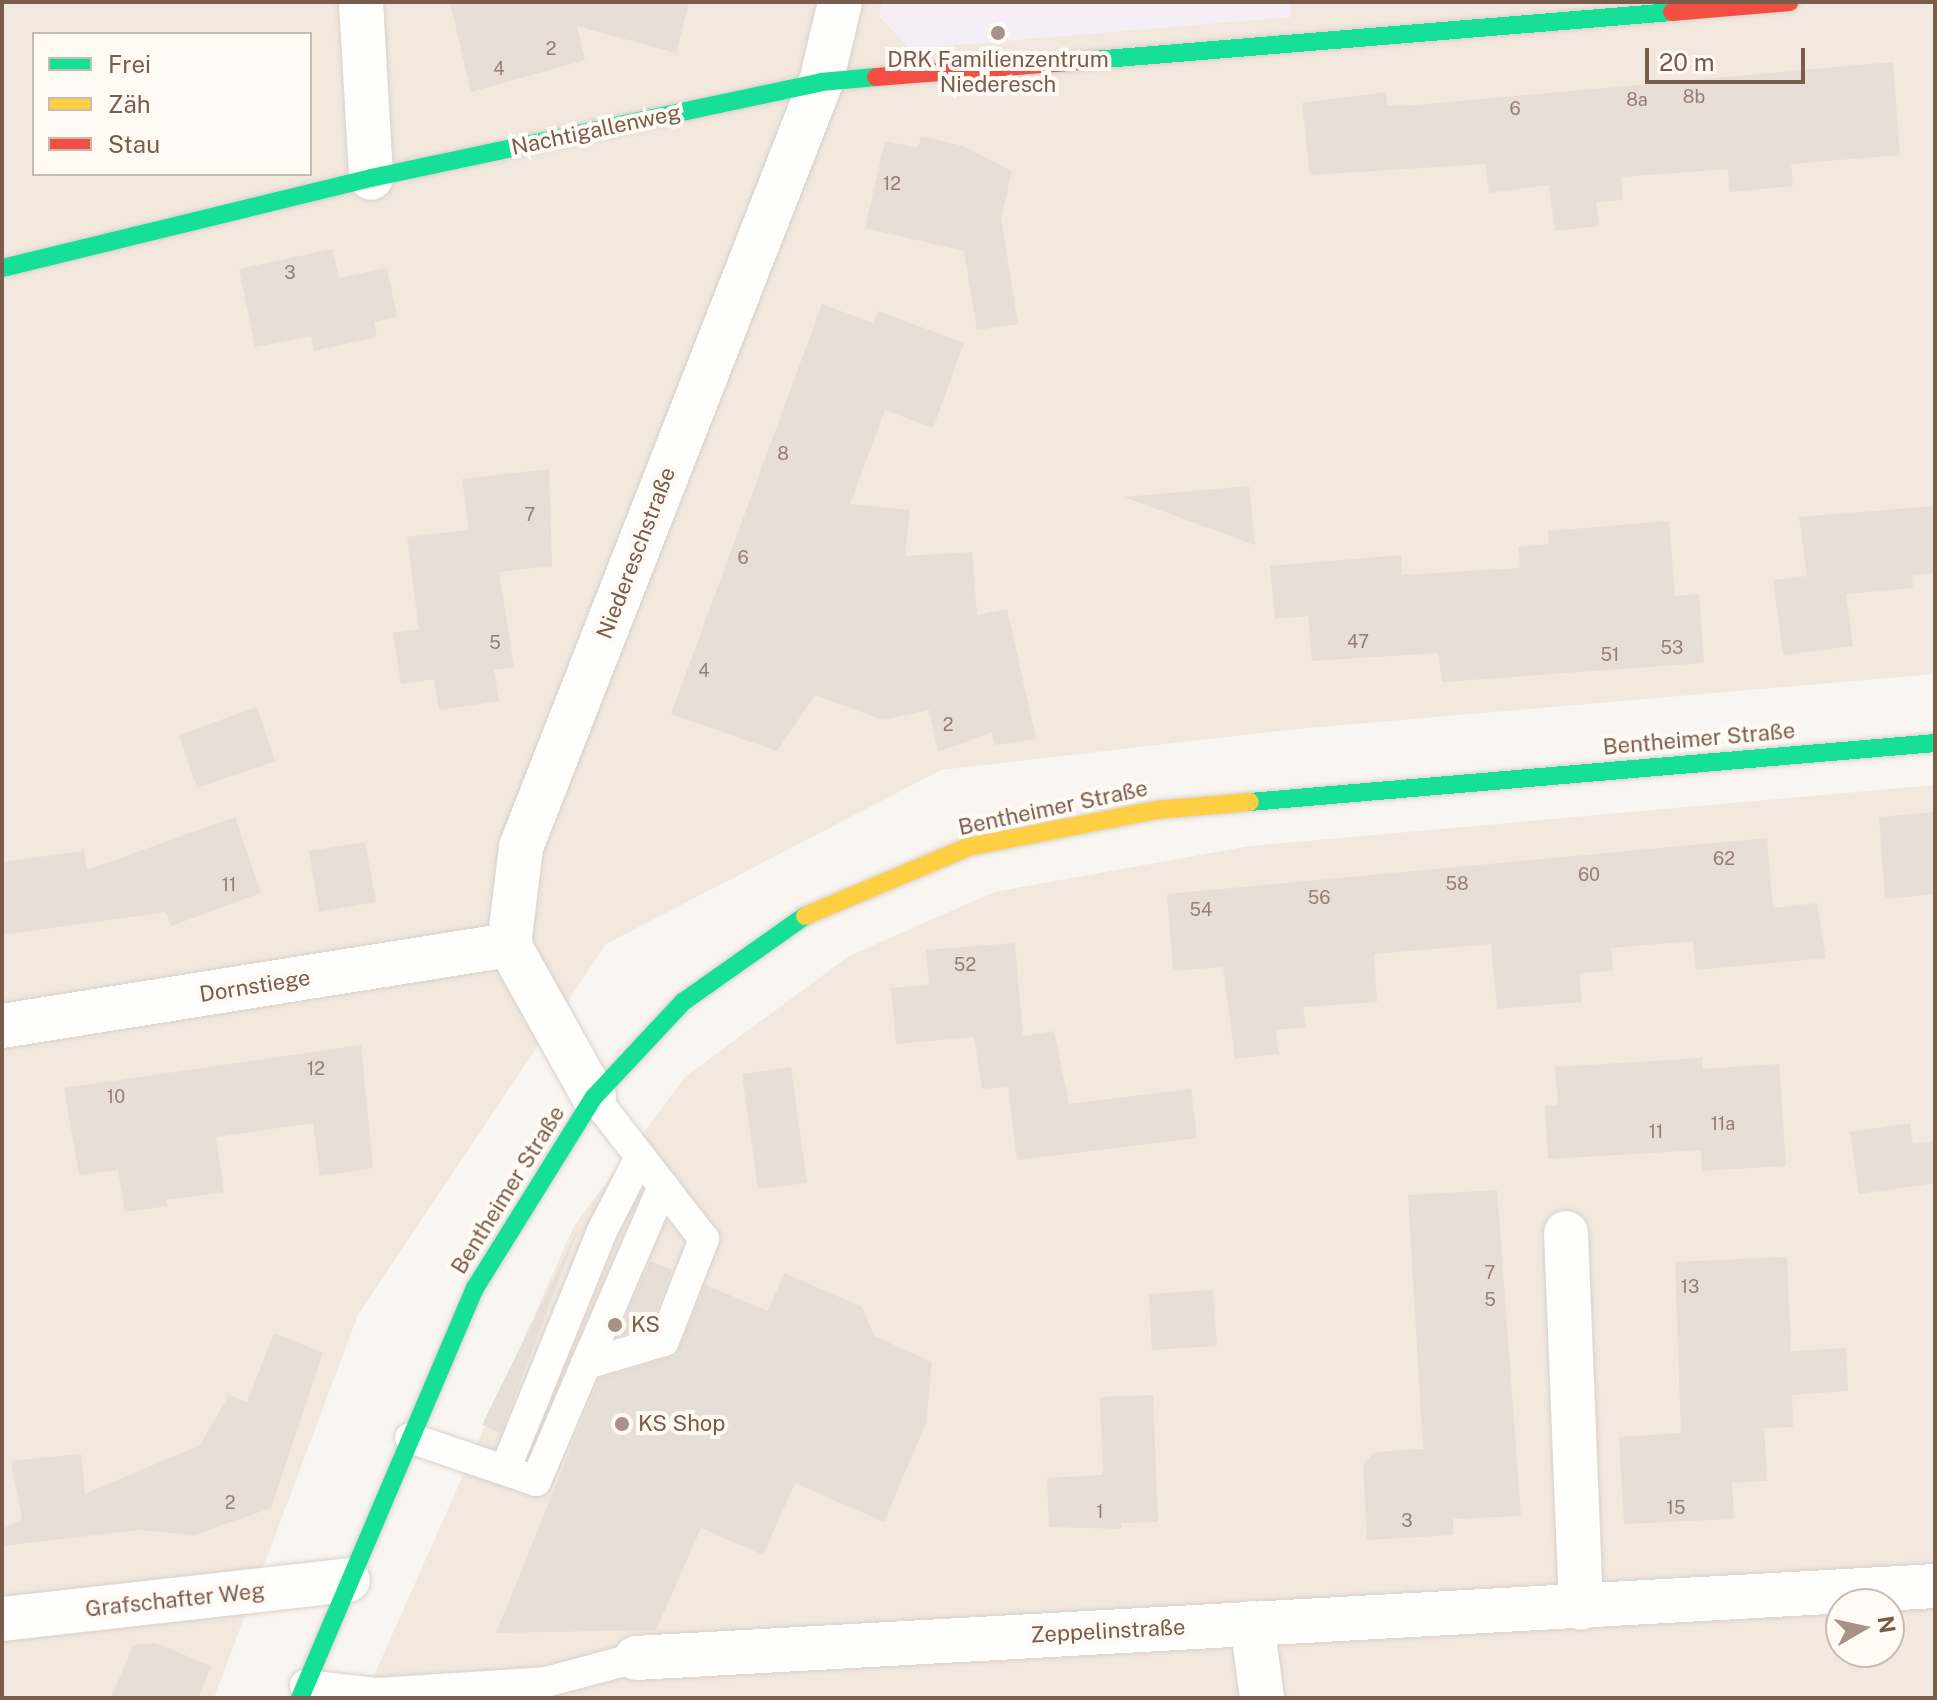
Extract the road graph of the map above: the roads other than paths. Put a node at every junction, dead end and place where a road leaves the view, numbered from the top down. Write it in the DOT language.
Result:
graph roads {
  1 [pos="361,2"];
  2 [pos="840,2"];
  3 [pos="1790,2"];
  4 [pos="821,82"];
  5 [pos="371,178"];
  6 [pos="2,268"];
  7 [pos="1935,743"];
  8 [pos="509,945"];
  9 [pos="2,1026"];
  10 [pos="594,1097"];
  11 [pos="640,1157"];
  12 [pos="663,1186"];
  13 [pos="1566,1233"];
  14 [pos="586,1364"];
  15 [pos="410,1438"];
  16 [pos="505,1470"];
  17 [pos="348,1580"];
  18 [pos="1935,1586"];
  19 [pos="1581,1608"];
  20 [pos="2,1619"];
  21 [pos="1252,1623"];
  22 [pos="636,1658"];
  23 [pos="302,1692"];
  24 [pos="1262,1698"];
  1 -- 5 [label="street"];
  2 -- 4 [label="street, Niedereschstraße"];
  3 -- 4 [label="main road, Nachtigallenweg"];
  4 -- 5 [label="main road, Nachtigallenweg"];
  4 -- 8 [label="street, Niedereschstraße"];
  5 -- 6 [label="main road, Nachtigallenweg"];
  7 -- 10 [label="main road, Bentheimer Straße"];
  8 -- 9 [label="street, Dornstiege"];
  8 -- 10 [label="street"];
  10 -- 11 [label="lane"];
  10 -- 15 [label="main road, Bentheimer Straße"];
  11 -- 12 [label="lane"];
  11 -- 16 [label="lane"];
  12 -- 14 [label="lane"];
  12 -- 14 [label="lane"];
  13 -- 19 [label="street"];
  14 -- 16 [label="lane"];
  15 -- 16 [label="lane"];
  15 -- 17 [label="main road, Bentheimer Straße"];
  17 -- 20 [label="street, Grafschafter Weg"];
  17 -- 23 [label="main road, Bentheimer Straße"];
  18 -- 19 [label="street, Zeppelinstraße"];
  19 -- 21 [label="street, Zeppelinstraße"];
  21 -- 22 [label="street, Zeppelinstraße"];
  21 -- 24 [label="street"];
  22 -- 23 [label="lane"];
}
